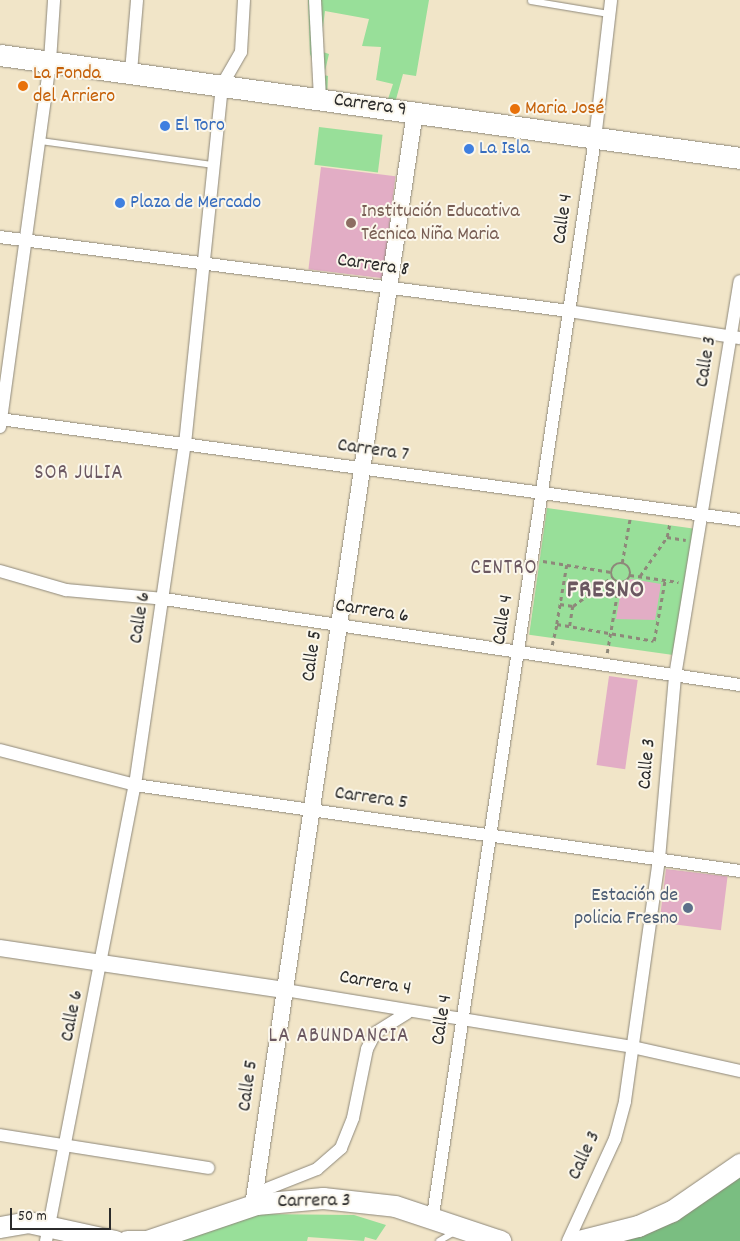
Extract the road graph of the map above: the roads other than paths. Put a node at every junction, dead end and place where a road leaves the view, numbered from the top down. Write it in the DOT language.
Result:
graph roads {
  1 [pos="54,0"];
  2 [pos="137,0"];
  3 [pos="244,0"];
  4 [pos="315,0"];
  5 [pos="611,0"];
  6 [pos="530,2"];
  7 [pos="609,14"];
  8 [pos="0,55"];
  9 [pos="50,61"];
  10 [pos="130,72"];
  11 [pos="222,85"];
  12 [pos="320,99"];
  13 [pos="415,112"];
  14 [pos="595,139"];
  15 [pos="40,141"];
  16 [pos="740,158"];
  17 [pos="215,166"];
  18 [pos="0,237"];
  19 [pos="27,240"];
  20 [pos="206,262"];
  21 [pos="740,281"];
  22 [pos="389,287"];
  23 [pos="569,311"];
  24 [pos="736,318"];
  25 [pos="735,337"];
  26 [pos="1,421"];
  27 [pos="184,444"];
  28 [pos="362,468"];
  29 [pos="542,493"];
  30 [pos="702,515"];
  31 [pos="740,520"];
  32 [pos="0,572"];
  33 [pos="164,599"];
  34 [pos="339,626"];
  35 [pos="518,652"];
  36 [pos="675,676"];
  37 [pos="740,686"];
  38 [pos="0,750"];
  39 [pos="134,785"];
  40 [pos="312,809"];
  41 [pos="490,835"];
  42 [pos="658,859"];
  43 [pos="740,871"];
  44 [pos="0,948"];
  45 [pos="103,963"];
  46 [pos="285,990"];
  47 [pos="407,1012"];
  48 [pos="462,1018"];
  49 [pos="632,1047"];
  50 [pos="740,1071"];
  51 [pos="0,1135"];
  52 [pos="66,1145"];
  53 [pos="740,1164"];
  54 [pos="208,1168"];
  55 [pos="254,1200"];
  56 [pos="433,1215"];
  57 [pos="0,1227"];
  58 [pos="459,1229"];
  59 [pos="47,1234"];
  60 [pos="115,1241"];
  61 [pos="127,1241"];
  62 [pos="439,1241"];
  63 [pos="500,1241"];
  64 [pos="568,1241"];
  65 [pos="579,1241"];
  1 -- 9 [label="street"];
  2 -- 10 [label="street"];
  3 -- 11 [label="street, Calle 6"];
  4 -- 12 [label="street"];
  5 -- 7 [label="street, Calle 4"];
  6 -- 7 [label="lane"];
  7 -- 14 [label="street, Calle 4"];
  8 -- 9 [label="highway, Carrera 9"];
  9 -- 10 [label="highway, Carrera 9"];
  9 -- 15 [label="street"];
  10 -- 11 [label="highway, Carrera 9"];
  11 -- 12 [label="highway, Carrera 9"];
  11 -- 17 [label="street, Calle 6"];
  12 -- 13 [label="highway, Carrera 9"];
  13 -- 14 [label="highway, Carrera 9"];
  13 -- 22 [label="street, Calle 5"];
  14 -- 16 [label="highway, Carrera 9"];
  14 -- 23 [label="street, Calle 4"];
  15 -- 17 [label="lane"];
  15 -- 19 [label="street"];
  17 -- 20 [label="street, Calle 6"];
  18 -- 19 [label="street, Carrera 8"];
  19 -- 20 [label="street, Carrera 8"];
  19 -- 26 [label="street"];
  20 -- 22 [label="street, Carrera 8"];
  20 -- 27 [label="street, Calle 6"];
  21 -- 24 [label="street, Calle 3"];
  22 -- 23 [label="street, Carrera 8"];
  22 -- 28 [label="street, Calle 5"];
  23 -- 25 [label="street, Carrera 8"];
  23 -- 29 [label="street, Calle 4"];
  24 -- 25 [label="street, Calle 3"];
  25 -- 30 [label="street, Calle 3"];
  26 -- 27 [label="street, Carrera 7"];
  27 -- 28 [label="street, Carrera 7"];
  27 -- 33 [label="street, Calle 6"];
  28 -- 29 [label="street, Carrera 7"];
  28 -- 34 [label="street, Calle 5"];
  29 -- 30 [label="street, Carrera 7"];
  29 -- 35 [label="street, Calle 4"];
  30 -- 31 [label="street, Carrera 7"];
  30 -- 36 [label="street, Calle 3"];
  32 -- 33 [label="street, Carrera 6"];
  33 -- 34 [label="street, Carrera 6"];
  33 -- 39 [label="street, Calle 6"];
  34 -- 35 [label="street, Carrera 6"];
  34 -- 40 [label="street, Calle 5"];
  35 -- 36 [label="street, Carrera 6"];
  35 -- 41 [label="street, Calle 4"];
  36 -- 37 [label="street, Carrera 6"];
  36 -- 42 [label="street, Calle 3"];
  38 -- 39 [label="street, Carrera 5"];
  39 -- 40 [label="street, Carrera 5"];
  39 -- 45 [label="street, Calle 6"];
  40 -- 41 [label="street, Carrera 5"];
  40 -- 46 [label="street, Calle 5"];
  41 -- 42 [label="street, Carrera 5"];
  41 -- 48 [label="street, Calle 4"];
  42 -- 43 [label="street, Carrera 5"];
  42 -- 49 [label="street, Calle 3"];
  44 -- 45 [label="street, Carrera 4"];
  45 -- 46 [label="street, Carrera 4"];
  45 -- 52 [label="street, Calle 6"];
  46 -- 47 [label="street, Carrera 4"];
  46 -- 55 [label="street, Calle 5"];
  47 -- 48 [label="street, Carrera 4"];
  47 -- 55 [label="street"];
  48 -- 49 [label="street, Carrera 4"];
  48 -- 56 [label="street, Calle 4"];
  49 -- 50 [label="street, Carrera 4"];
  49 -- 64 [label="street, Calle 3"];
  51 -- 52 [label="street"];
  52 -- 54 [label="street"];
  52 -- 59 [label="street, Calle 6"];
  53 -- 65 [label="highway"];
  55 -- 56 [label="highway, Carrera 3"];
  55 -- 61 [label="highway, Carrera 3"];
  56 -- 58 [label="highway, Carrera 3"];
  57 -- 59 [label="highway"];
  58 -- 62 [label="lane"];
  58 -- 63 [label="highway, Carrera 3"];
  59 -- 60 [label="highway"];
}
